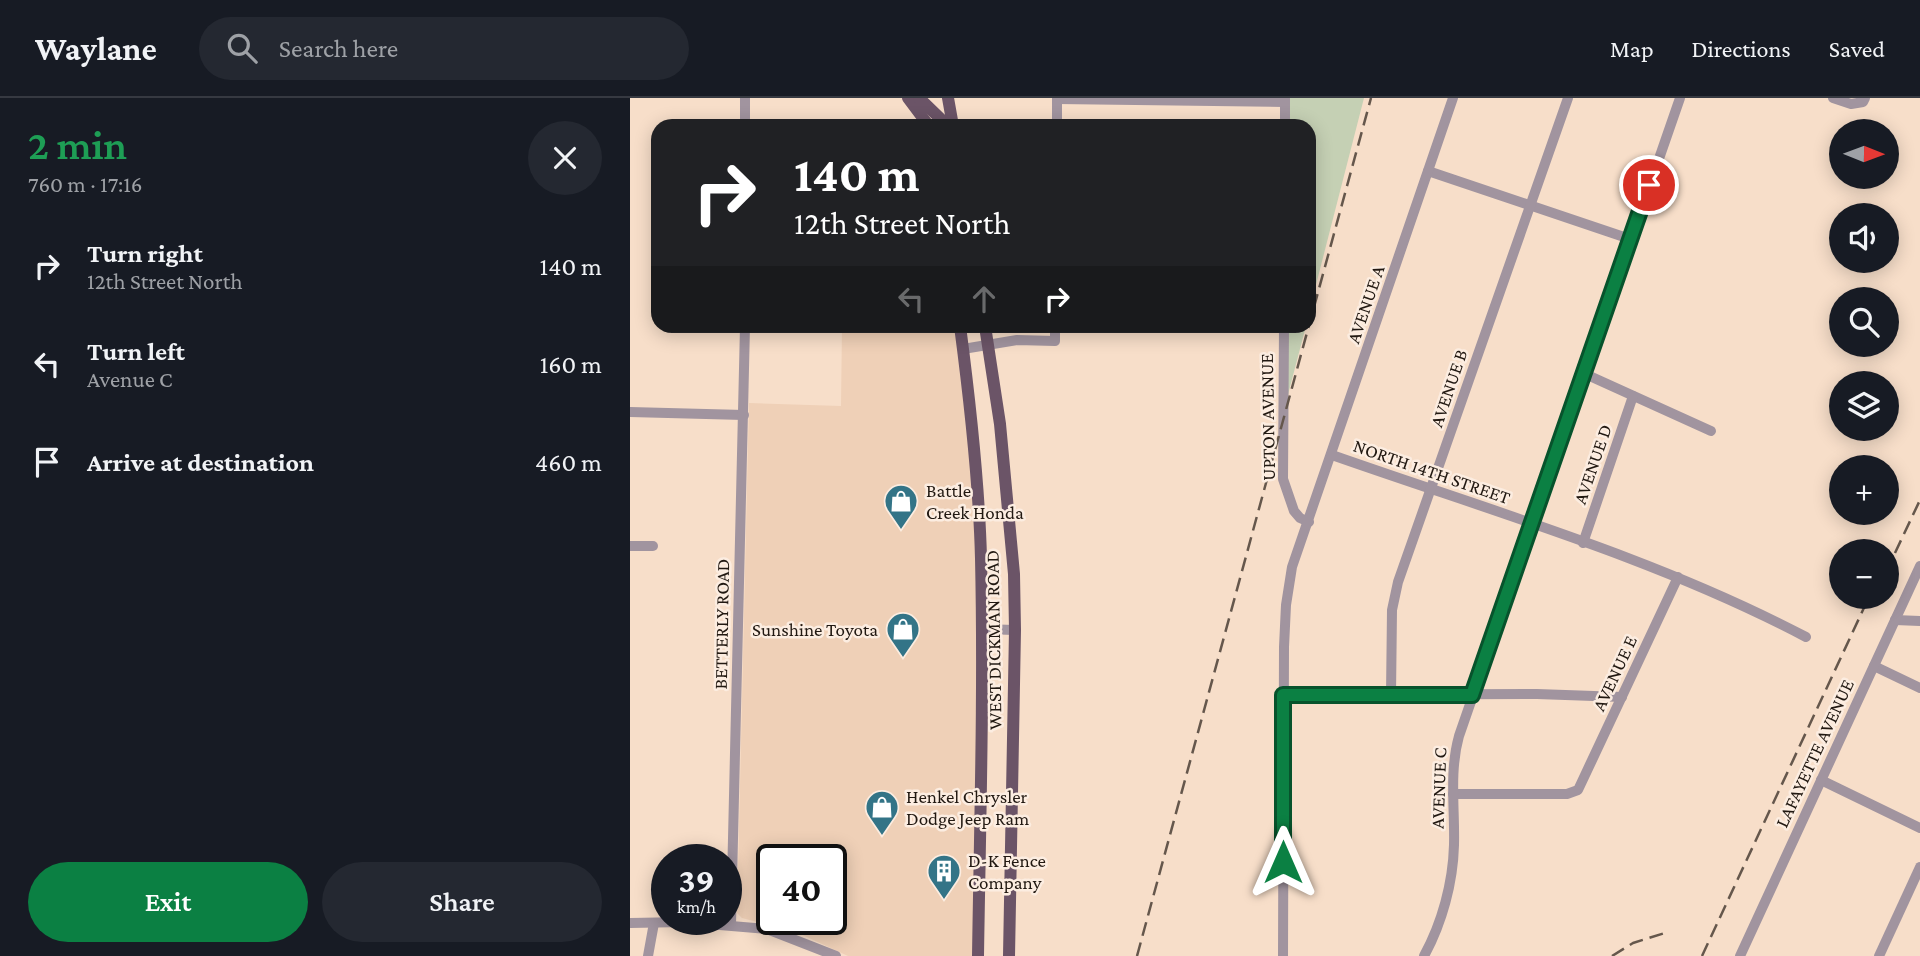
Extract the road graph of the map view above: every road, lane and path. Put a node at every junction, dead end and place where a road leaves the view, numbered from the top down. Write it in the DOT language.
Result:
graph roads {
  1 [pos="745,98"];
  2 [pos="908,98"];
  3 [pos="919,98"];
  4 [pos="932,98"];
  5 [pos="948,98"];
  6 [pos="1057,98"];
  7 [pos="1453,98"];
  8 [pos="1568,98"];
  9 [pos="1680,98"];
  10 [pos="1833,98"];
  11 [pos="1865,98"];
  12 [pos="1284,100"];
  13 [pos="934,112"];
  14 [pos="745,119"];
  15 [pos="924,119"];
  16 [pos="935,119"];
  17 [pos="942,119"];
  18 [pos="950,119"];
  19 [pos="1057,119"];
  20 [pos="1284,119"];
  21 [pos="1428,171"];
  22 [pos="1530,205"];
  23 [pos="1630,239"];
  24 [pos="745,333"];
  25 [pos="961,333"];
  26 [pos="986,333"];
  27 [pos="1055,333"];
  28 [pos="1284,333"];
  29 [pos="988,346"];
  30 [pos="963,349"];
  31 [pos="1583,373"];
  32 [pos="1633,396"];
  33 [pos="630,412"];
  34 [pos="744,415"];
  35 [pos="1711,432"];
  36 [pos="1332,455"];
  37 [pos="1432,490"];
  38 [pos="1309,522"];
  39 [pos="1532,523"];
  40 [pos="1583,543"];
  41 [pos="630,546"];
  42 [pos="653,546"];
  43 [pos="1920,566"];
  44 [pos="1678,577"];
  45 [pos="1895,620"];
  46 [pos="1920,621"];
  47 [pos="981,629"];
  48 [pos="1015,630"];
  49 [pos="1806,637"];
  50 [pos="1874,666"];
  51 [pos="1920,688"];
  52 [pos="1283,695"];
  53 [pos="1391,695"];
  54 [pos="1472,695"];
  55 [pos="1622,697"];
  56 [pos="1821,780"];
  57 [pos="1453,794"];
  58 [pos="1920,828"];
  59 [pos="733,844"];
  60 [pos="1920,867"];
  61 [pos="630,923"];
  62 [pos="651,923"];
  63 [pos="742,926"];
  64 [pos="652,935"];
  65 [pos="648,956"];
  66 [pos="836,956"];
  67 [pos="978,956"];
  68 [pos="1009,956"];
  69 [pos="1283,956"];
  70 [pos="1424,956"];
  71 [pos="1740,956"];
  72 [pos="1879,956"];
  1 -- 14 [label="street"];
  2 -- 15 [label="main road"];
  3 -- 13 [label="main road"];
  4 -- 13 [label="main road"];
  5 -- 18 [label="main road"];
  6 -- 12 [label="street"];
  6 -- 19 [label="street"];
  7 -- 21 [label="street, AVENUE A"];
  8 -- 22 [label="street, AVENUE B"];
  9 -- 23 [label="street, AVENUE C"];
  10 -- 11 [label="street"];
  12 -- 20 [label="street"];
  13 -- 16 [label="main road"];
  13 -- 17 [label="main road"];
  21 -- 22 [label="street"];
  21 -- 36 [label="street, AVENUE A"];
  22 -- 23 [label="street"];
  22 -- 37 [label="street, AVENUE B"];
  23 -- 31 [label="street, AVENUE C"];
  24 -- 34 [label="street, BETTERLY ROAD"];
  25 -- 30 [label="main road, WEST DICKMAN ROAD"];
  26 -- 29 [label="main road, WEST DICKMAN ROAD"];
  27 -- 29 [label="street"];
  28 -- 38 [label="street, UPTON AVENUE"];
  29 -- 30 [label="street"];
  29 -- 48 [label="main road, WEST DICKMAN ROAD"];
  30 -- 47 [label="main road, WEST DICKMAN ROAD"];
  31 -- 32 [label="street"];
  31 -- 39 [label="street, AVENUE C"];
  32 -- 35 [label="street"];
  32 -- 40 [label="street, AVENUE D"];
  33 -- 34 [label="street"];
  34 -- 59 [label="street, BETTERLY ROAD"];
  36 -- 37 [label="street, NORTH 14TH STREET"];
  36 -- 38 [label="street, AVENUE A"];
  37 -- 39 [label="street, NORTH 14TH STREET"];
  37 -- 53 [label="street, AVENUE B"];
  38 -- 52 [label="street"];
  39 -- 40 [label="street, NORTH 14TH STREET"];
  39 -- 54 [label="street, AVENUE C"];
  40 -- 44 [label="street, NORTH 14TH STREET"];
  41 -- 42 [label="street"];
  43 -- 45 [label="street, LAFAYETTE AVENUE"];
  44 -- 49 [label="street, NORTH 14TH STREET"];
  44 -- 55 [label="street, AVENUE E"];
  45 -- 46 [label="street"];
  45 -- 50 [label="street, LAFAYETTE AVENUE"];
  47 -- 48 [label="street"];
  47 -- 67 [label="main road, WEST DICKMAN ROAD"];
  48 -- 68 [label="main road, WEST DICKMAN ROAD"];
  50 -- 51 [label="street"];
  50 -- 56 [label="street, LAFAYETTE AVENUE"];
  52 -- 53 [label="street"];
  52 -- 69 [label="street"];
  53 -- 54 [label="street"];
  54 -- 55 [label="street"];
  54 -- 57 [label="street, AVENUE C"];
  55 -- 57 [label="street, AVENUE E"];
  56 -- 58 [label="street"];
  56 -- 71 [label="street, LAFAYETTE AVENUE"];
  57 -- 70 [label="street, AVENUE C"];
  60 -- 72 [label="street"];
  61 -- 62 [label="street"];
  63 -- 66 [label="street"];
  64 -- 65 [label="street"];
}
